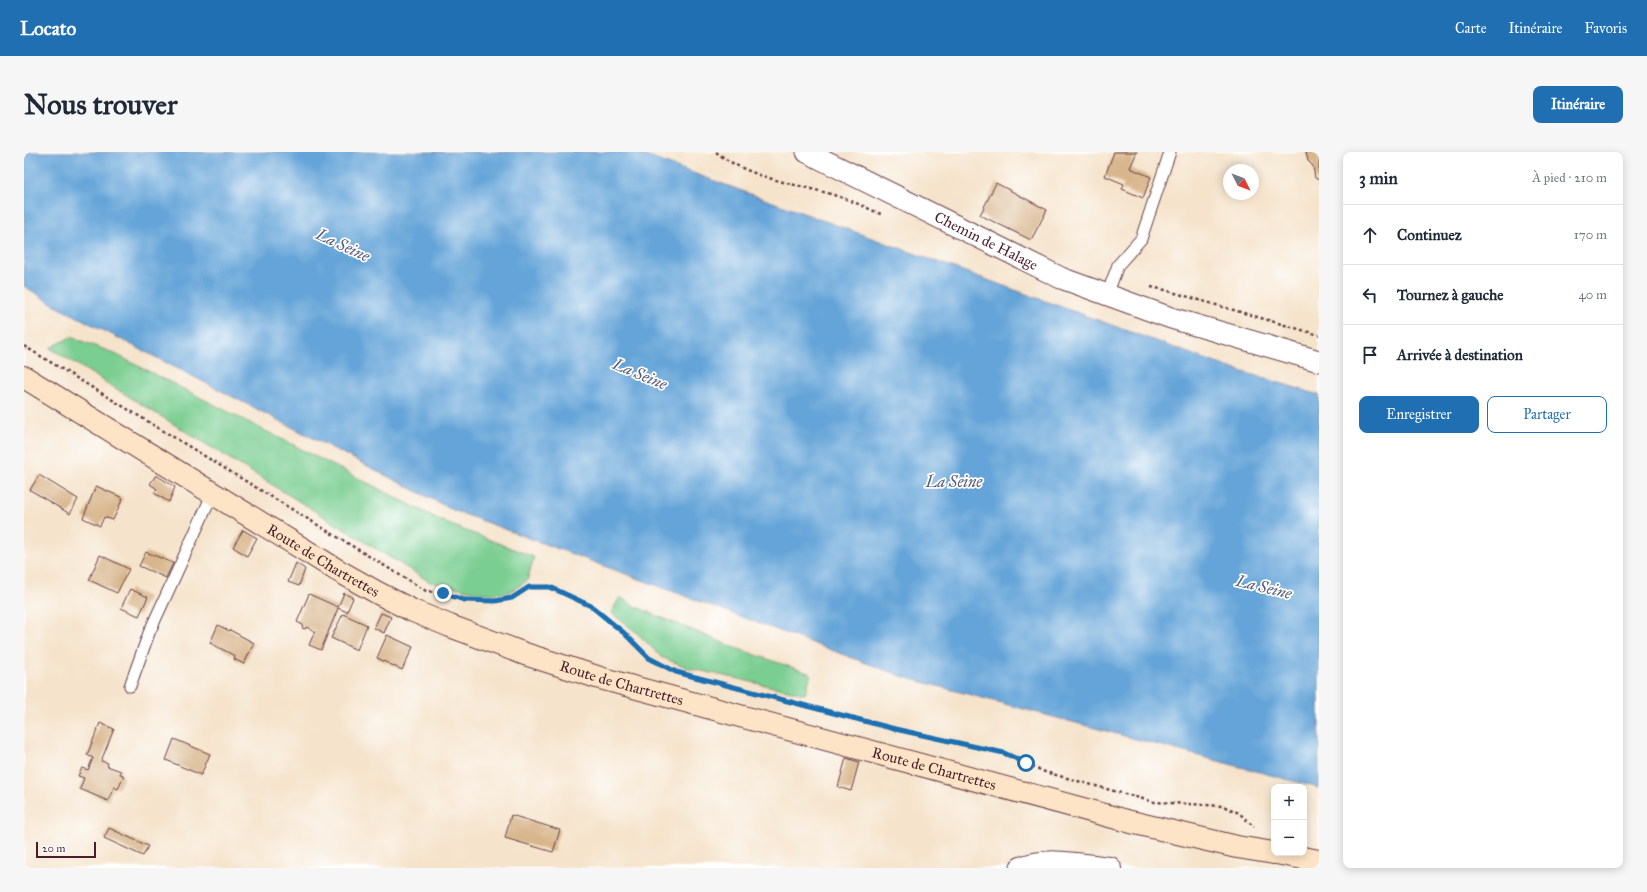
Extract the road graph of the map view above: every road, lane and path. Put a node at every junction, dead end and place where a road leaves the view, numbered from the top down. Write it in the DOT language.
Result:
graph roads {
  1 [pos="807,152"];
  2 [pos="1170,152"];
  3 [pos="1150,287"];
  4 [pos="1107,295"];
  5 [pos="1319,335"];
  6 [pos="24,346"];
  7 [pos="1319,361"];
  8 [pos="24,377"];
  9 [pos="213,493"];
  10 [pos="130,686"];
  11 [pos="1259,831"];
  12 [pos="1271,852"];
  13 [pos="1292,856"];
  14 [pos="1319,861"];
  15 [pos="1021,868"];
  16 [pos="1110,868"];
  1 -- 4 [label="street, Chemin de Halage"];
  2 -- 4 [label="lane"];
  3 -- 5 [label="path"];
  4 -- 7 [label="street, Chemin de Halage"];
  6 -- 11 [label="path"];
  8 -- 9 [label="main road, Route de Chartrettes"];
  9 -- 10 [label="lane"];
  9 -- 12 [label="main road, Route de Chartrettes"];
  13 -- 14 [label="main road, Route de Chartrettes"];
  15 -- 16 [label="street"];
}
